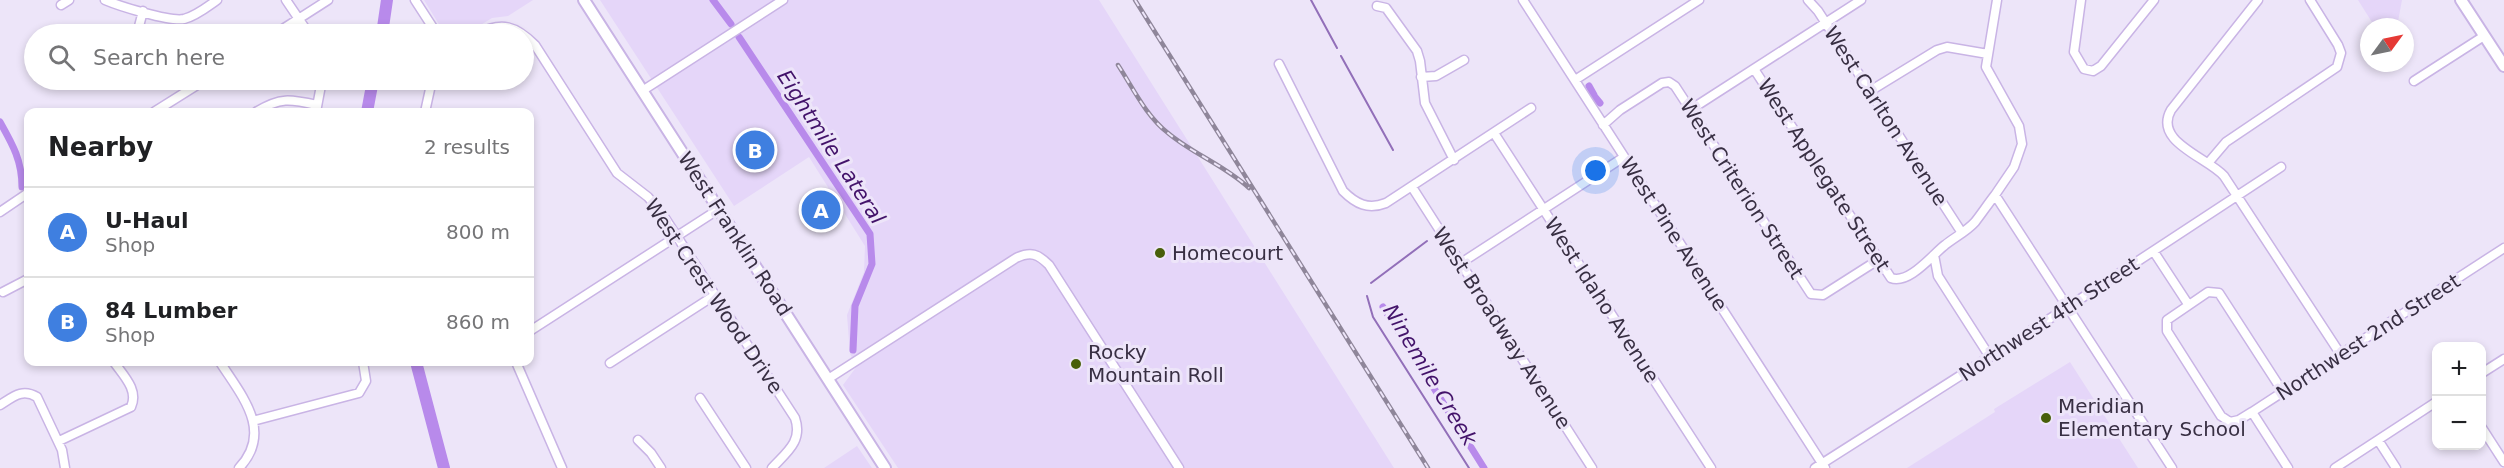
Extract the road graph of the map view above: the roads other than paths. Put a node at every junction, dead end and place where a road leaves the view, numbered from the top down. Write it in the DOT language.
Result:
graph roads {
  1 [pos="105,0"];
  2 [pos="217,0"];
  3 [pos="286,0"];
  4 [pos="328,0"];
  5 [pos="415,0"];
  6 [pos="584,0"];
  7 [pos="783,0"];
  8 [pos="1700,0"];
  9 [pos="1808,0"];
  10 [pos="1861,0"];
  11 [pos="1997,0"];
  12 [pos="2081,0"];
  13 [pos="2154,0"];
  14 [pos="2258,0"];
  15 [pos="2310,0"];
  16 [pos="2462,0"];
  17 [pos="1526,1"];
  18 [pos="1377,6"];
  19 [pos="143,11"];
  20 [pos="298,19"];
  21 [pos="1825,23"];
  22 [pos="140,24"];
  23 [pos="290,24"];
  24 [pos="302,24"];
  25 [pos="431,24"];
  26 [pos="2484,36"];
  27 [pos="534,44"];
  28 [pos="1988,54"];
  29 [pos="1464,60"];
  30 [pos="1279,64"];
  31 [pos="2504,66"];
  32 [pos="1754,69"];
  33 [pos="1421,77"];
  34 [pos="1575,80"];
  35 [pos="2414,81"];
  36 [pos="189,90"];
  37 [pos="320,90"];
  38 [pos="430,90"];
  39 [pos="642,91"];
  40 [pos="1869,91"];
  41 [pos="160,108"];
  42 [pos="262,108"];
  43 [pos="314,108"];
  44 [pos="317,108"];
  45 [pos="426,108"];
  46 [pos="1531,108"];
  47 [pos="1690,110"];
  48 [pos="1604,124"];
  49 [pos="1494,133"];
  50 [pos="1624,157"];
  51 [pos="1454,160"];
  52 [pos="2209,162"];
  53 [pos="2282,167"];
  54 [pos="1412,187"];
  55 [pos="1995,195"];
  56 [pos="24,196"];
  57 [pos="2238,196"];
  58 [pos="719,209"];
  59 [pos="1544,210"];
  60 [pos="0,211"];
  61 [pos="1962,233"];
  62 [pos="677,236"];
  63 [pos="2504,248"];
  64 [pos="2154,252"];
  65 [pos="1934,255"];
  66 [pos="1878,260"];
  67 [pos="1461,263"];
  68 [pos="24,281"];
  69 [pos="3,292"];
  70 [pos="715,295"];
  71 [pos="2188,304"];
  72 [pos="2068,308"];
  73 [pos="534,328"];
  74 [pos="2341,355"];
  75 [pos="1990,357"];
  76 [pos="2504,359"];
  77 [pos="610,363"];
  78 [pos="117,366"];
  79 [pos="223,366"];
  80 [pos="364,366"];
  81 [pos="518,366"];
  82 [pos="2486,370"];
  83 [pos="828,379"];
  84 [pos="2283,392"];
  85 [pos="700,398"];
  86 [pos="0,405"];
  87 [pos="2432,405"];
  88 [pos="2252,412"];
  89 [pos="253,421"];
  90 [pos="2486,435"];
  91 [pos="638,440"];
  92 [pos="2378,440"];
  93 [pos="59,441"];
  94 [pos="2504,462"];
  95 [pos="1821,466"];
  96 [pos="65,468"];
  97 [pos="239,468"];
  98 [pos="561,468"];
  99 [pos="661,468"];
  100 [pos="746,468"];
  101 [pos="772,468"];
  102 [pos="885,468"];
  103 [pos="1179,468"];
  104 [pos="1592,468"];
  105 [pos="1711,468"];
  106 [pos="2172,468"];
  107 [pos="2288,468"];
  108 [pos="2335,468"];
  109 [pos="2396,468"];
  1 -- 19 [label="street"];
  2 -- 19 [label="street"];
  3 -- 20 [label="street"];
  4 -- 20 [label="street"];
  5 -- 25 [label="street"];
  6 -- 39 [label="main road, West Franklin Road"];
  7 -- 39 [label="street"];
  8 -- 34 [label="street"];
  9 -- 21 [label="street, West Carlton Avenue"];
  10 -- 21 [label="street"];
  11 -- 28 [label="street"];
  12 -- 13 [label="street"];
  14 -- 52 [label="street"];
  15 -- 52 [label="street"];
  16 -- 26 [label="main road"];
  17 -- 34 [label="street, West Pine Avenue"];
  18 -- 33 [label="street"];
  19 -- 22 [label="street"];
  20 -- 23 [label="street"];
  20 -- 24 [label="street"];
  21 -- 32 [label="street"];
  21 -- 40 [label="street, West Carlton Avenue"];
  26 -- 31 [label="main road"];
  26 -- 35 [label="street"];
  27 -- 62 [label="street, West Crest Wood Drive"];
  28 -- 40 [label="street"];
  28 -- 55 [label="street"];
  29 -- 33 [label="street"];
  30 -- 54 [label="street"];
  32 -- 47 [label="street"];
  32 -- 66 [label="street, West Applegate Street"];
  33 -- 51 [label="street"];
  34 -- 48 [label="street, West Pine Avenue"];
  36 -- 41 [label="street"];
  37 -- 44 [label="street"];
  38 -- 45 [label="street"];
  39 -- 58 [label="main road, West Franklin Road"];
  40 -- 61 [label="street, West Carlton Avenue"];
  42 -- 43 [label="street"];
  46 -- 49 [label="street"];
  47 -- 48 [label="street, West Criterion Street"];
  47 -- 66 [label="street, West Criterion Street"];
  48 -- 50 [label="street, West Pine Avenue"];
  49 -- 51 [label="street"];
  49 -- 59 [label="street, West Idaho Avenue"];
  50 -- 59 [label="street"];
  50 -- 95 [label="street, West Pine Avenue"];
  51 -- 54 [label="street"];
  52 -- 57 [label="street"];
  53 -- 57 [label="street, Northwest 4th Street"];
  54 -- 67 [label="street, West Broadway Avenue"];
  55 -- 61 [label="street"];
  55 -- 72 [label="street"];
  56 -- 60 [label="street"];
  57 -- 64 [label="street, Northwest 4th Street"];
  57 -- 74 [label="street"];
  58 -- 62 [label="street"];
  58 -- 83 [label="main road, West Franklin Road"];
  59 -- 67 [label="street"];
  59 -- 105 [label="street, West Idaho Avenue"];
  61 -- 65 [label="street"];
  62 -- 70 [label="street, West Crest Wood Drive"];
  62 -- 73 [label="street"];
  63 -- 74 [label="street, Northwest 2nd Street"];
  64 -- 71 [label="street"];
  64 -- 72 [label="street, Northwest 4th Street"];
  65 -- 66 [label="street, West Applegate Street"];
  65 -- 75 [label="street"];
  67 -- 104 [label="street, West Broadway Avenue"];
  68 -- 69 [label="street"];
  70 -- 77 [label="street"];
  70 -- 101 [label="street, West Crest Wood Drive"];
  71 -- 84 [label="street"];
  71 -- 88 [label="street, Northwest 2nd Street"];
  72 -- 75 [label="street, Northwest 4th Street"];
  72 -- 106 [label="street"];
  74 -- 84 [label="street, Northwest 2nd Street"];
  75 -- 95 [label="street, Northwest 4th Street"];
  76 -- 82 [label="street"];
  78 -- 93 [label="street"];
  79 -- 89 [label="street"];
  80 -- 89 [label="street"];
  81 -- 98 [label="street"];
  83 -- 102 [label="main road, West Franklin Road"];
  83 -- 103 [label="street"];
  84 -- 88 [label="street, Northwest 2nd Street"];
  85 -- 100 [label="street"];
  86 -- 93 [label="street"];
  87 -- 92 [label="street"];
  88 -- 107 [label="street"];
  89 -- 97 [label="street"];
  90 -- 94 [label="street"];
  91 -- 99 [label="street"];
  92 -- 108 [label="street"];
  92 -- 109 [label="street"];
  93 -- 96 [label="street"];
}
